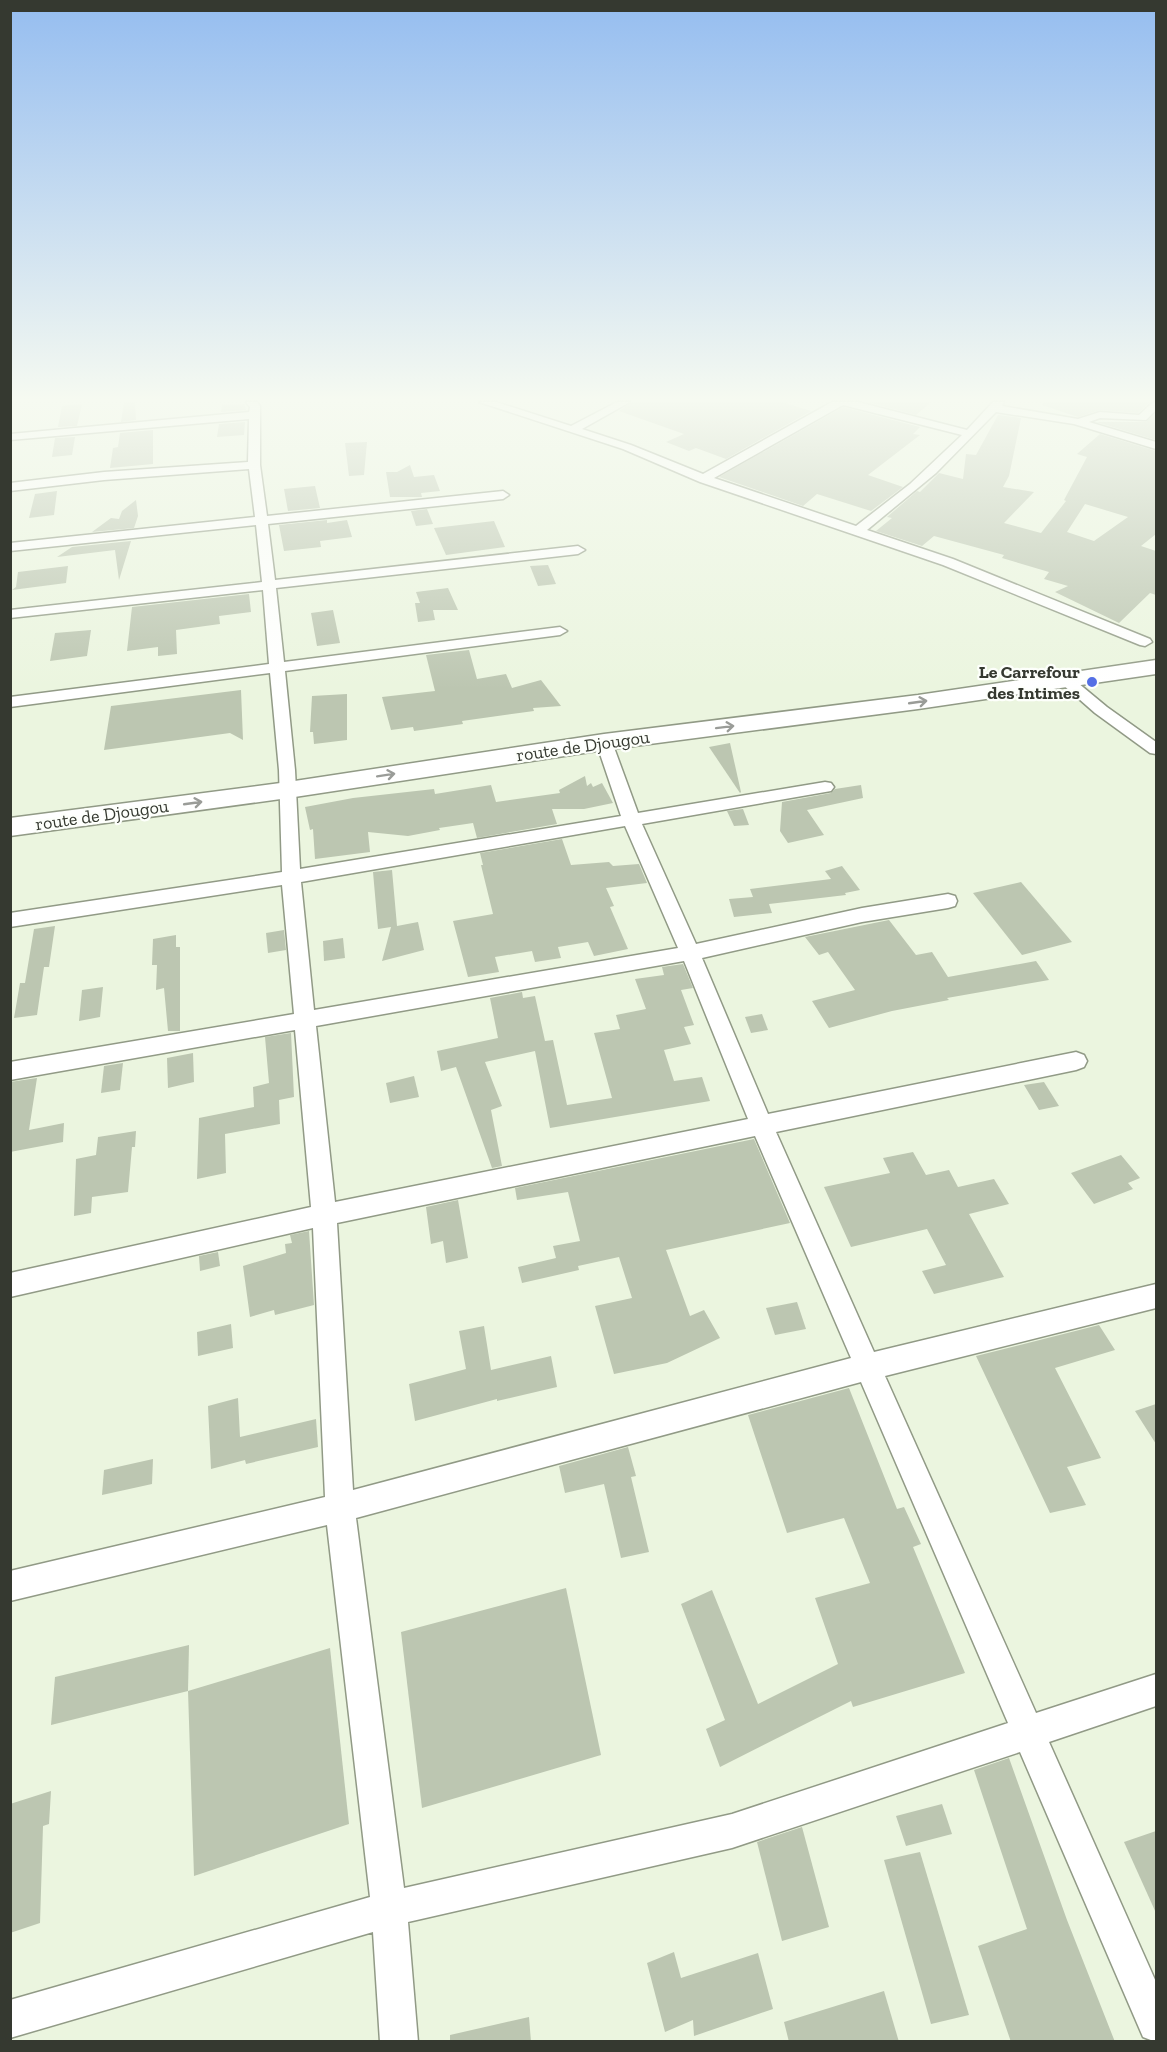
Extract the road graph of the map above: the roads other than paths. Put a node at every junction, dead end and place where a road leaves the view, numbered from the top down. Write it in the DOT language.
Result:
graph roads {
  1 [pos="258,498"];
  2 [pos="477,498"];
  3 [pos="760,498"];
  4 [pos="901,498"];
  5 [pos="260,521"];
  6 [pos="858,531"];
  7 [pos="10,547"];
  8 [pos="579,550"];
  9 [pos="268,584"];
  10 [pos="10,614"];
  11 [pos="561,631"];
  12 [pos="1156,631"];
  13 [pos="1145,649"];
  14 [pos="276,667"];
  15 [pos="1156,667"];
  16 [pos="1067,681"];
  17 [pos="10,702"];
  18 [pos="604,742"];
  19 [pos="1156,749"];
  20 [pos="287,780"];
  21 [pos="825,787"];
  22 [pos="10,810"];
  23 [pos="631,819"];
  24 [pos="10,828"];
  25 [pos="291,877"];
  26 [pos="948,901"];
  27 [pos="10,920"];
  28 [pos="690,953"];
  29 [pos="305,1021"];
  30 [pos="1076,1060"];
  31 [pos="10,1071"];
  32 [pos="762,1126"];
  33 [pos="324,1215"];
  34 [pos="10,1285"];
  35 [pos="1156,1296"];
  36 [pos="867,1367"];
  37 [pos="340,1508"];
  38 [pos="10,1586"];
  39 [pos="1156,1690"];
  40 [pos="1028,1732"];
  41 [pos="389,1909"];
  42 [pos="10,2019"];
  43 [pos="1156,2024"];
  44 [pos="399,2042"];
  1 -- 5 [label="street"];
  2 -- 5 [label="street"];
  3 -- 6 [label="street"];
  4 -- 6 [label="street"];
  5 -- 7 [label="street"];
  5 -- 9 [label="street"];
  6 -- 13 [label="street"];
  8 -- 9 [label="street"];
  9 -- 10 [label="street"];
  9 -- 14 [label="street"];
  11 -- 14 [label="street"];
  12 -- 13 [label="street"];
  13 -- 20 [label="highway, route de Djougou"];
  14 -- 17 [label="street"];
  14 -- 20 [label="street"];
  15 -- 16 [label="highway, route de Djougou"];
  18 -- 16 [label="highway, route de Djougou, one-way"];
  16 -- 19 [label="street"];
  20 -- 18 [label="highway, route de Djougou, one-way"];
  18 -- 23 [label="street"];
  20 -- 22 [label="highway, route de Djougou"];
  24 -- 20 [label="highway, route de Djougou, one-way"];
  20 -- 25 [label="street"];
  21 -- 23 [label="street"];
  23 -- 25 [label="street"];
  23 -- 28 [label="street"];
  25 -- 27 [label="street"];
  25 -- 29 [label="street"];
  26 -- 28 [label="street"];
  28 -- 29 [label="street"];
  28 -- 32 [label="street"];
  29 -- 31 [label="street"];
  29 -- 33 [label="street"];
  30 -- 32 [label="street"];
  32 -- 33 [label="street"];
  32 -- 36 [label="street"];
  33 -- 34 [label="street"];
  33 -- 37 [label="street"];
  35 -- 36 [label="street"];
  36 -- 37 [label="street"];
  36 -- 40 [label="street"];
  37 -- 38 [label="street"];
  37 -- 41 [label="street"];
  39 -- 40 [label="street"];
  40 -- 41 [label="street"];
  40 -- 43 [label="street"];
  41 -- 42 [label="street"];
  41 -- 44 [label="street"];
}
